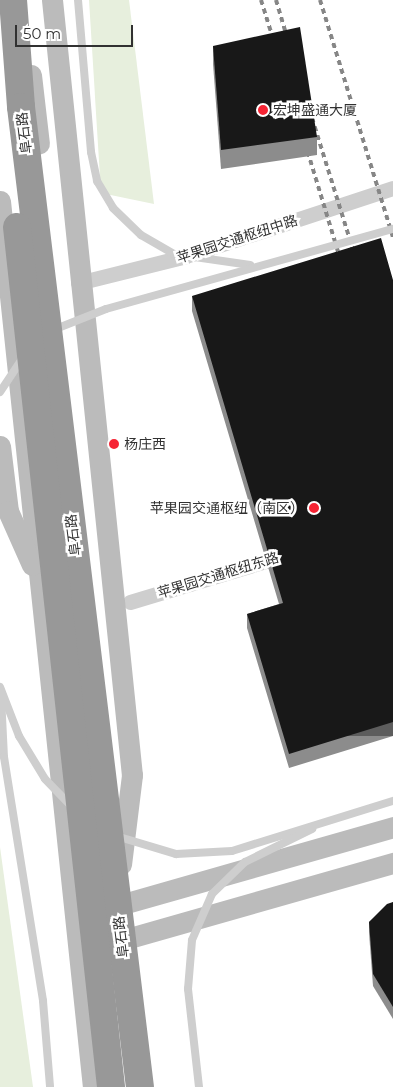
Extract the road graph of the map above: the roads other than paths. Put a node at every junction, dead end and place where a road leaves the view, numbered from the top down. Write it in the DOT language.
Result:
graph roads {
  1 [pos="13,0"];
  2 [pos="23,0"];
  3 [pos="52,0"];
  4 [pos="78,0"];
  5 [pos="0,71"];
  6 [pos="393,188"];
  7 [pos="0,201"];
  8 [pos="393,229"];
  9 [pos="257,265"];
  10 [pos="78,284"];
  11 [pos="0,392"];
  12 [pos="0,446"];
  13 [pos="299,551"];
  14 [pos="40,583"];
  15 [pos="130,602"];
  16 [pos="0,687"];
  17 [pos="393,801"];
  18 [pos="336,817"];
  19 [pos="90,821"];
  20 [pos="98,827"];
  21 [pos="393,827"];
  22 [pos="393,863"];
  23 [pos="120,871"];
  24 [pos="122,904"];
  25 [pos="126,939"];
  26 [pos="50,1087"];
  27 [pos="93,1087"];
  28 [pos="111,1087"];
  29 [pos="139,1087"];
  30 [pos="199,1087"];
  1 -- 29 [label="highway, 阜石路, bridge"];
  2 -- 23 [label="main road, 阜石路"];
  3 -- 10 [label="main road, 阜石路"];
  4 -- 9 [label="lane, bridge"];
  5 -- 28 [label="highway, 阜石路, bridge"];
  6 -- 10 [label="street, 苹果园交通枢纽中路"];
  7 -- 14 [label="main road"];
  8 -- 9 [label="lane, bridge"];
  9 -- 11 [label="lane, bridge"];
  10 -- 23 [label="main road, 阜石路"];
  12 -- 14 [label="main road"];
  13 -- 15 [label="street, 苹果园交通枢纽东路"];
  14 -- 27 [label="main road"];
  16 -- 19 [label="lane, bridge"];
  16 -- 26 [label="lane, bridge"];
  17 -- 18 [label="lane, bridge"];
  18 -- 20 [label="lane, bridge"];
  18 -- 30 [label="lane, bridge"];
  21 -- 24 [label="main road"];
  22 -- 25 [label="main road"];
  23 -- 24 [label="main road, 阜石路"];
  24 -- 25 [label="main road, 阜石路"];
  25 -- 29 [label="main road, 阜石路"];
}
